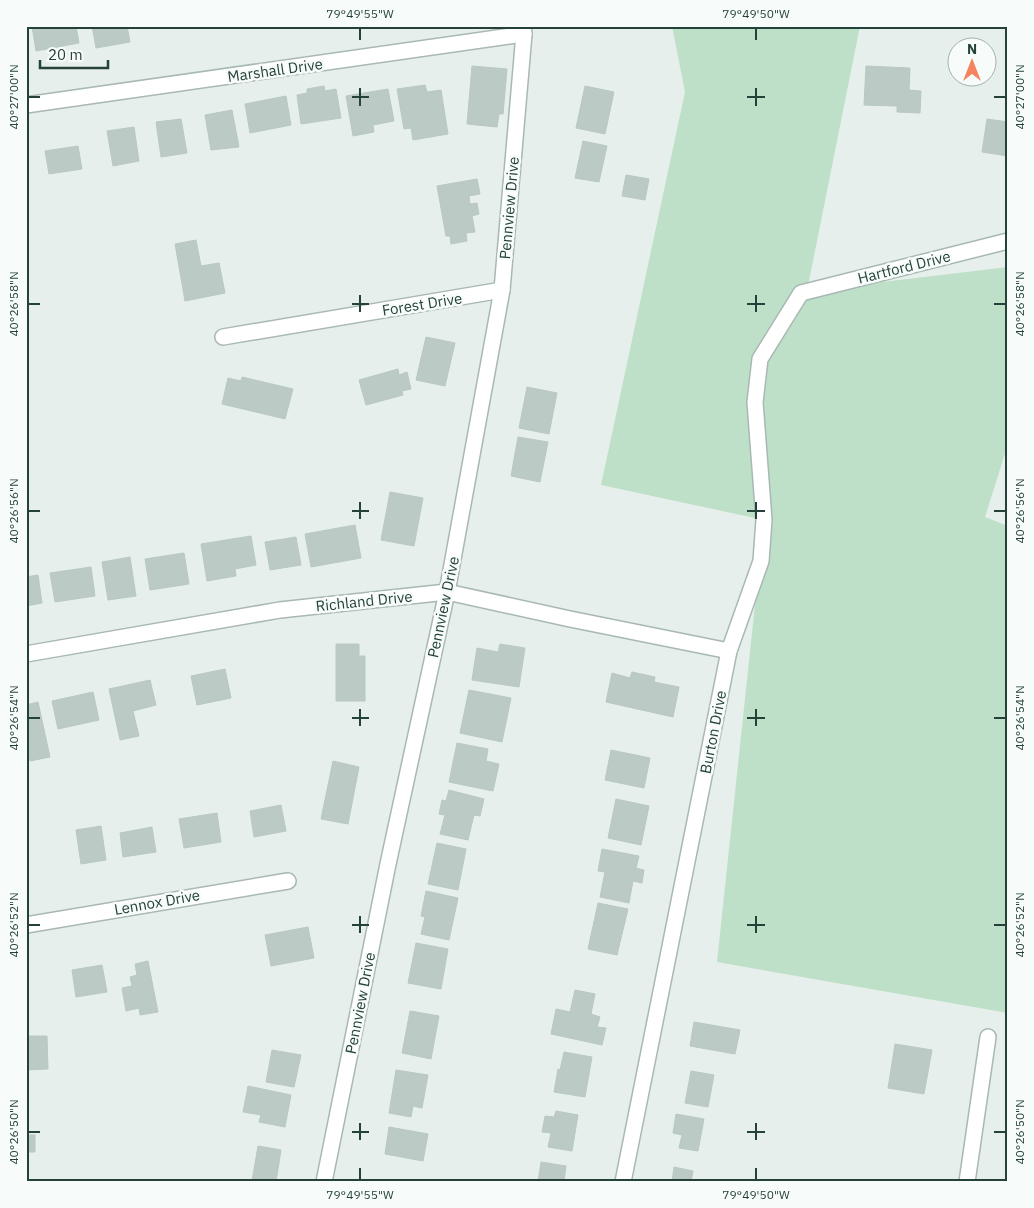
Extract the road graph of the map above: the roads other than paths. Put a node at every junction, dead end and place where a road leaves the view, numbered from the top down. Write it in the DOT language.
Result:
graph roads {
  1 [pos="524,30"];
  2 [pos="26,105"];
  3 [pos="1008,241"];
  4 [pos="502,290"];
  5 [pos="801,293"];
  6 [pos="224,337"];
  7 [pos="447,592"];
  8 [pos="729,651"];
  9 [pos="26,654"];
  10 [pos="288,881"];
  11 [pos="26,924"];
  12 [pos="988,1037"];
  13 [pos="324,1182"];
  14 [pos="623,1182"];
  15 [pos="967,1182"];
  1 -- 2 [label="street, Marshall Drive"];
  1 -- 4 [label="street, Pennview Drive"];
  3 -- 5 [label="street, Hartford Drive"];
  4 -- 6 [label="street, Forest Drive"];
  4 -- 7 [label="street, Pennview Drive"];
  5 -- 8 [label="street, Burton Drive"];
  7 -- 8 [label="street, Richland Drive"];
  7 -- 9 [label="street, Richland Drive"];
  7 -- 13 [label="street, Pennview Drive"];
  8 -- 14 [label="street, Burton Drive"];
  10 -- 11 [label="street, Lennox Drive"];
  12 -- 15 [label="street"];
}
